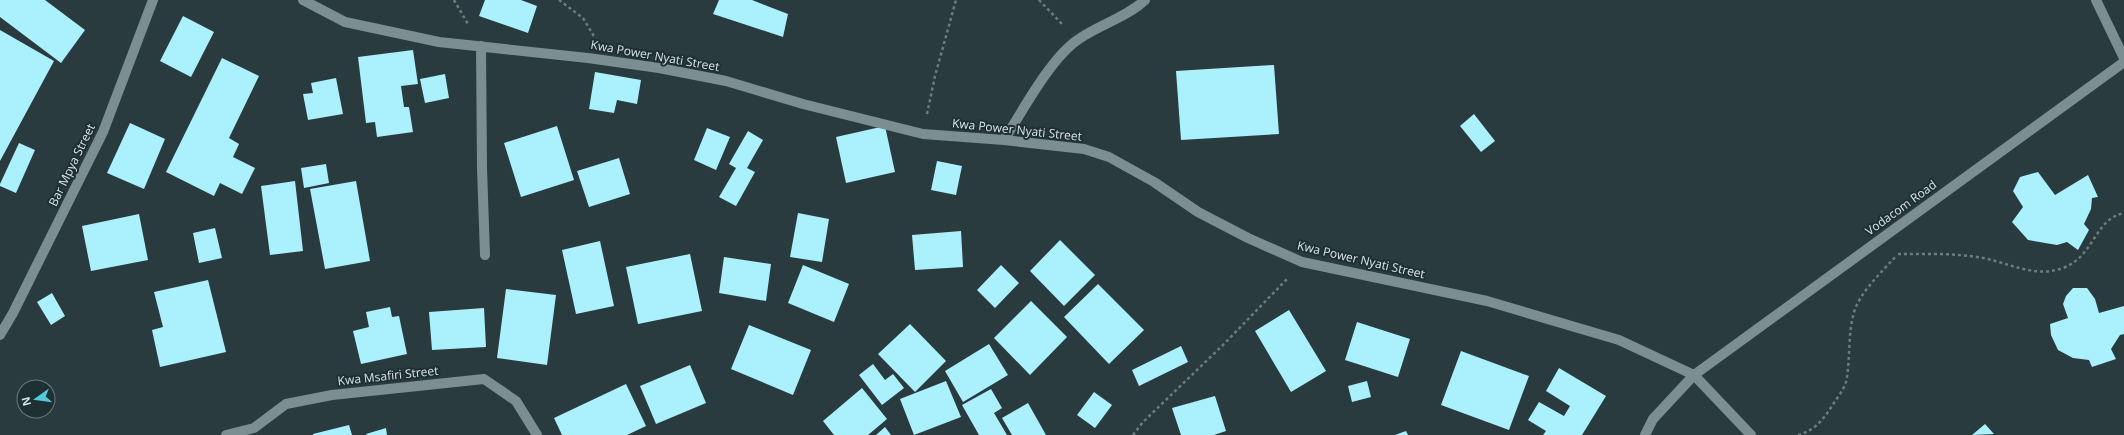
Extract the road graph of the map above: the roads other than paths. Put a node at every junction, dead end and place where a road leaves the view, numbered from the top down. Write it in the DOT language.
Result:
graph roads {
  1 [pos="153,0"];
  2 [pos="303,0"];
  3 [pos="1145,0"];
  4 [pos="2096,0"];
  5 [pos="481,46"];
  6 [pos="2124,58"];
  7 [pos="2124,62"];
  8 [pos="1004,140"];
  9 [pos="486,255"];
  10 [pos="0,335"];
  11 [pos="1694,375"];
  12 [pos="226,435"];
  13 [pos="537,435"];
  14 [pos="1645,435"];
  15 [pos="1751,435"];
  1 -- 10 [label="street, Bar Mpya Street"];
  2 -- 5 [label="street, Kwa Power Nyati Street"];
  3 -- 8 [label="street"];
  4 -- 6 [label="street"];
  5 -- 8 [label="street, Kwa Power Nyati Street"];
  5 -- 9 [label="street"];
  7 -- 11 [label="street, Vodacom Road"];
  8 -- 11 [label="street, Kwa Power Nyati Street"];
  11 -- 14 [label="street"];
  11 -- 15 [label="street"];
  12 -- 13 [label="street, Kwa Msafiri Street"];
}
